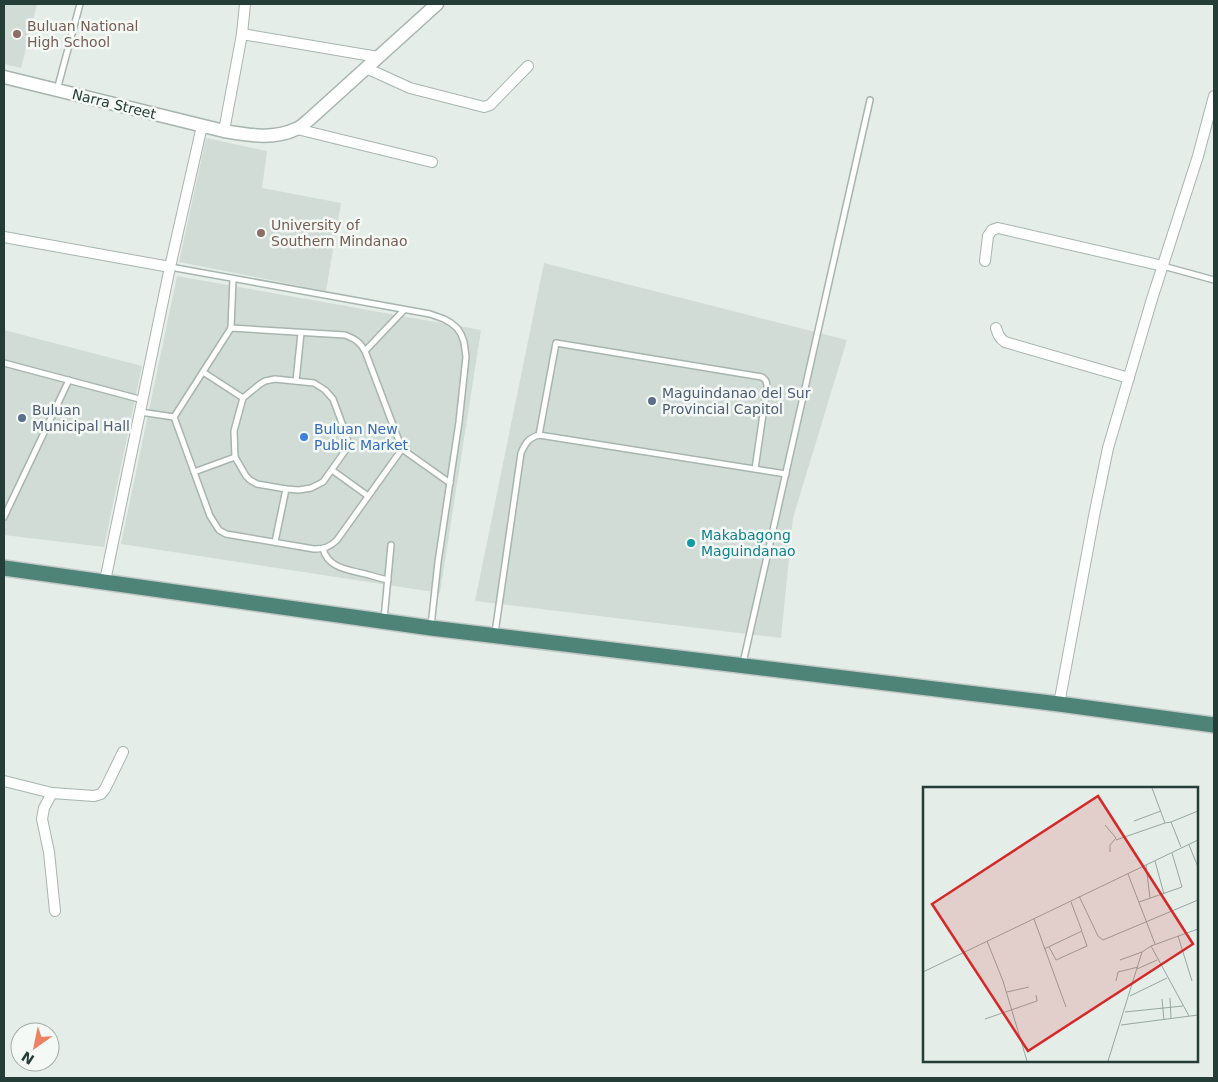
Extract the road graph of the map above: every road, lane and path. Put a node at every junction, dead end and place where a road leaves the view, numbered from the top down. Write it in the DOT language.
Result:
graph roads {
  1 [pos="80,4"];
  2 [pos="245,4"];
  3 [pos="438,4"];
  4 [pos="242,34"];
  5 [pos="378,57"];
  6 [pos="528,66"];
  7 [pos="366,68"];
  8 [pos="4,77"];
  9 [pos="56,90"];
  10 [pos="1214,96"];
  11 [pos="870,100"];
  12 [pos="202,126"];
  13 [pos="296,129"];
  14 [pos="224,131"];
  15 [pos="432,162"];
  16 [pos="4,237"];
  17 [pos="985,261"];
  18 [pos="1163,266"];
  19 [pos="170,267"];
  20 [pos="233,278"];
  21 [pos="1214,280"];
  22 [pos="404,310"];
  23 [pos="231,328"];
  24 [pos="996,328"];
  25 [pos="301,333"];
  26 [pos="365,351"];
  27 [pos="4,363"];
  28 [pos="203,372"];
  29 [pos="1129,378"];
  30 [pos="69,380"];
  31 [pos="296,381"];
  32 [pos="243,398"];
  33 [pos="143,400"];
  34 [pos="140,412"];
  35 [pos="174,417"];
  36 [pos="539,435"];
  37 [pos="402,449"];
  38 [pos="235,457"];
  39 [pos="755,469"];
  40 [pos="332,470"];
  41 [pos="194,472"];
  42 [pos="786,474"];
  43 [pos="450,482"];
  44 [pos="286,490"];
  45 [pos="368,496"];
  46 [pos="4,517"];
  47 [pos="275,542"];
  48 [pos="391,545"];
  49 [pos="323,549"];
  50 [pos="4,568"];
  51 [pos="388,580"];
  52 [pos="105,581"];
  53 [pos="384,622"];
  54 [pos="431,628"];
  55 [pos="494,636"];
  56 [pos="743,666"];
  57 [pos="1059,704"];
  58 [pos="1214,725"];
  59 [pos="123,752"];
  60 [pos="4,781"];
  61 [pos="52,793"];
  62 [pos="55,911"];
  1 -- 9 [label="lane"];
  2 -- 4 [label="street"];
  3 -- 5 [label="street"];
  4 -- 5 [label="street"];
  4 -- 14 [label="street"];
  5 -- 7 [label="street"];
  6 -- 7 [label="street"];
  7 -- 13 [label="street"];
  8 -- 9 [label="street, Narra Street"];
  9 -- 12 [label="street, Narra Street"];
  10 -- 18 [label="street"];
  11 -- 42 [label="lane"];
  12 -- 14 [label="street, Narra Street"];
  12 -- 19 [label="street"];
  13 -- 14 [label="street, Narra Street"];
  13 -- 15 [label="street"];
  16 -- 19 [label="street"];
  17 -- 18 [label="street"];
  18 -- 21 [label="lane"];
  18 -- 29 [label="street"];
  19 -- 20 [label="lane"];
  19 -- 33 [label="street"];
  20 -- 22 [label="lane"];
  20 -- 23 [label="lane"];
  22 -- 26 [label="lane"];
  22 -- 43 [label="lane"];
  23 -- 25 [label="lane"];
  23 -- 28 [label="lane"];
  24 -- 29 [label="street"];
  25 -- 26 [label="lane"];
  25 -- 31 [label="lane"];
  26 -- 37 [label="lane"];
  27 -- 30 [label="lane"];
  28 -- 32 [label="lane"];
  28 -- 35 [label="lane"];
  29 -- 57 [label="street"];
  30 -- 33 [label="lane"];
  30 -- 46 [label="lane"];
  31 -- 32 [label="lane"];
  31 -- 40 [label="lane"];
  32 -- 38 [label="lane"];
  33 -- 34 [label="street"];
  34 -- 35 [label="lane"];
  34 -- 52 [label="street"];
  35 -- 41 [label="lane"];
  36 -- 39 [label="lane"];
  36 -- 39 [label="lane"];
  36 -- 55 [label="lane"];
  37 -- 43 [label="lane"];
  37 -- 45 [label="lane"];
  38 -- 41 [label="lane"];
  38 -- 44 [label="lane"];
  39 -- 42 [label="lane"];
  40 -- 44 [label="lane"];
  40 -- 45 [label="lane"];
  41 -- 47 [label="lane"];
  42 -- 56 [label="lane"];
  43 -- 54 [label="lane"];
  44 -- 47 [label="lane"];
  45 -- 49 [label="lane"];
  47 -- 49 [label="lane"];
  48 -- 51 [label="lane"];
  49 -- 51 [label="lane"];
  50 -- 52 [label="highway"];
  51 -- 53 [label="lane"];
  52 -- 53 [label="highway"];
  53 -- 54 [label="highway"];
  54 -- 55 [label="highway"];
  55 -- 56 [label="highway"];
  56 -- 57 [label="highway"];
  57 -- 58 [label="highway"];
  59 -- 61 [label="street"];
  60 -- 61 [label="street"];
  61 -- 62 [label="street"];
}
